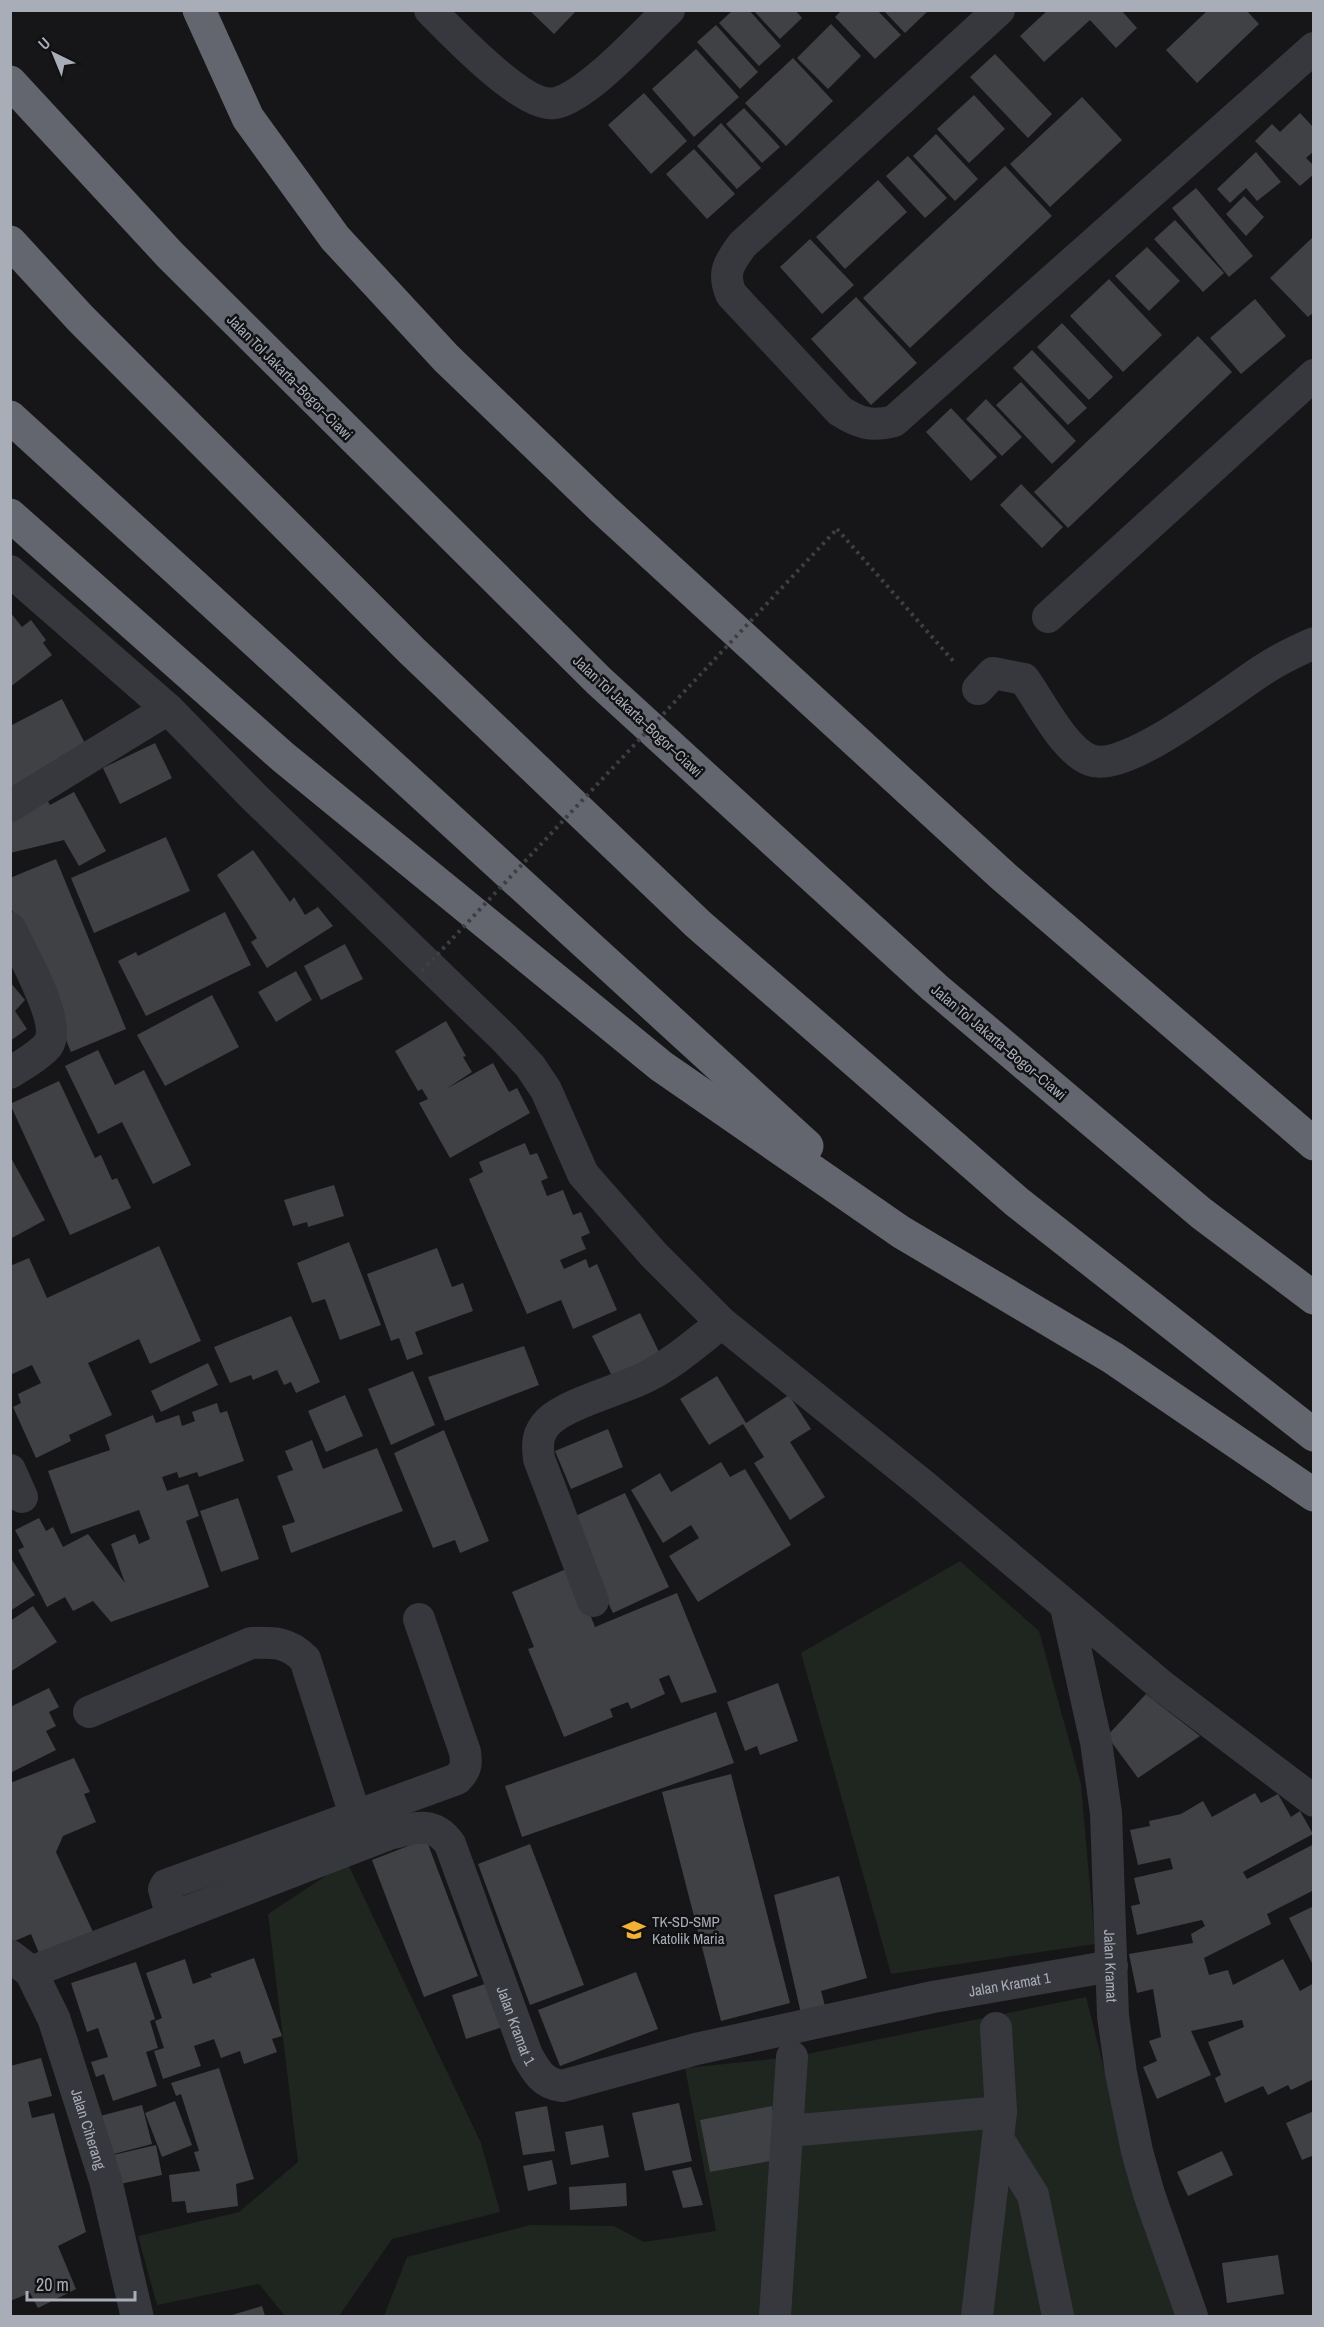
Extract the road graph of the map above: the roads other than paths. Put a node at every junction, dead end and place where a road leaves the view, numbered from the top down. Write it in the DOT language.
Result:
graph roads {
  1 [pos="199,10"];
  2 [pos="430,10"];
  3 [pos="669,10"];
  4 [pos="999,10"];
  5 [pos="1314,48"];
  6 [pos="10,82"];
  7 [pos="10,243"];
  8 [pos="1314,375"];
  9 [pos="10,417"];
  10 [pos="10,515"];
  11 [pos="10,571"];
  12 [pos="1048,617"];
  13 [pos="1314,643"];
  14 [pos="978,688"];
  15 [pos="168,709"];
  16 [pos="10,806"];
  17 [pos="10,928"];
  18 [pos="10,1073"];
  19 [pos="1314,1144"];
  20 [pos="901,1232"];
  21 [pos="1314,1298"];
  22 [pos="722,1323"];
  23 [pos="1314,1435"];
  24 [pos="1314,1494"];
  25 [pos="593,1601"];
  26 [pos="1066,1607"];
  27 [pos="419,1619"];
  28 [pos="89,1712"];
  29 [pos="1314,1801"];
  30 [pos="355,1815"];
  31 [pos="172,1917"];
  32 [pos="21,1964"];
  33 [pos="1112,1966"];
  34 [pos="996,2028"];
  35 [pos="792,2057"];
  36 [pos="999,2126"];
  37 [pos="789,2131"];
  38 [pos="137,2316"];
  39 [pos="775,2316"];
  40 [pos="977,2316"];
  41 [pos="1058,2316"];
  42 [pos="1192,2316"];
  1 -- 19 [label="highway"];
  2 -- 3 [label="street"];
  4 -- 5 [label="street"];
  6 -- 21 [label="highway, Jalan Tol Jakarta–Bogor–Ciawi"];
  7 -- 23 [label="highway"];
  8 -- 12 [label="street"];
  9 -- 20 [label="highway"];
  10 -- 20 [label="highway"];
  11 -- 15 [label="street"];
  13 -- 14 [label="street"];
  15 -- 16 [label="street"];
  15 -- 22 [label="street"];
  17 -- 18 [label="street"];
  20 -- 24 [label="highway"];
  22 -- 25 [label="street"];
  22 -- 26 [label="street"];
  26 -- 29 [label="street"];
  26 -- 33 [label="street, Jalan Kramat"];
  27 -- 30 [label="street"];
  28 -- 30 [label="street"];
  30 -- 31 [label="street"];
  31 -- 32 [label="street, Jalan Kramat 1"];
  31 -- 33 [label="street, Jalan Kramat 1"];
  32 -- 38 [label="street, Jalan Ciherang"];
  33 -- 42 [label="street, Jalan Kramat"];
  34 -- 36 [label="street"];
  35 -- 37 [label="street"];
  36 -- 37 [label="street"];
  36 -- 40 [label="street"];
  36 -- 41 [label="street"];
  37 -- 39 [label="street"];
}
